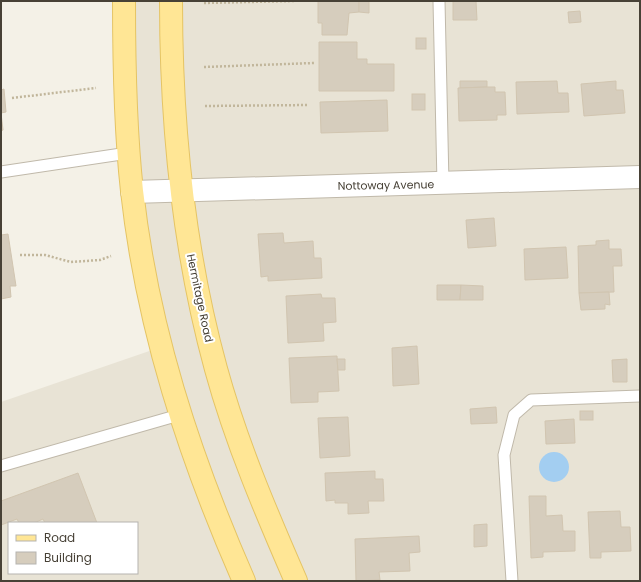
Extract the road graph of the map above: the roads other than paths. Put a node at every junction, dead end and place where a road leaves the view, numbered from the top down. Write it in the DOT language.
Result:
graph roads {
  1 [pos="124,1"];
  2 [pos="171,1"];
  3 [pos="439,1"];
  4 [pos="128,153"];
  5 [pos="1,172"];
  6 [pos="640,177"];
  7 [pos="443,184"];
  8 [pos="180,191"];
  9 [pos="132,192"];
  10 [pos="640,396"];
  11 [pos="180,415"];
  12 [pos="1,466"];
  13 [pos="244,581"];
  14 [pos="296,581"];
  15 [pos="512,581"];
  1 -- 4 [label="main road"];
  2 -- 8 [label="main road, Hermitage Road"];
  3 -- 7 [label="lane"];
  4 -- 5 [label="lane"];
  4 -- 9 [label="main road"];
  6 -- 7 [label="street, Nottoway Avenue"];
  7 -- 8 [label="street, Nottoway Avenue"];
  8 -- 9 [label="street, Nottoway Avenue"];
  8 -- 14 [label="main road, Hermitage Road"];
  9 -- 11 [label="main road"];
  10 -- 15 [label="lane"];
  11 -- 12 [label="lane"];
  11 -- 13 [label="main road"];
}
